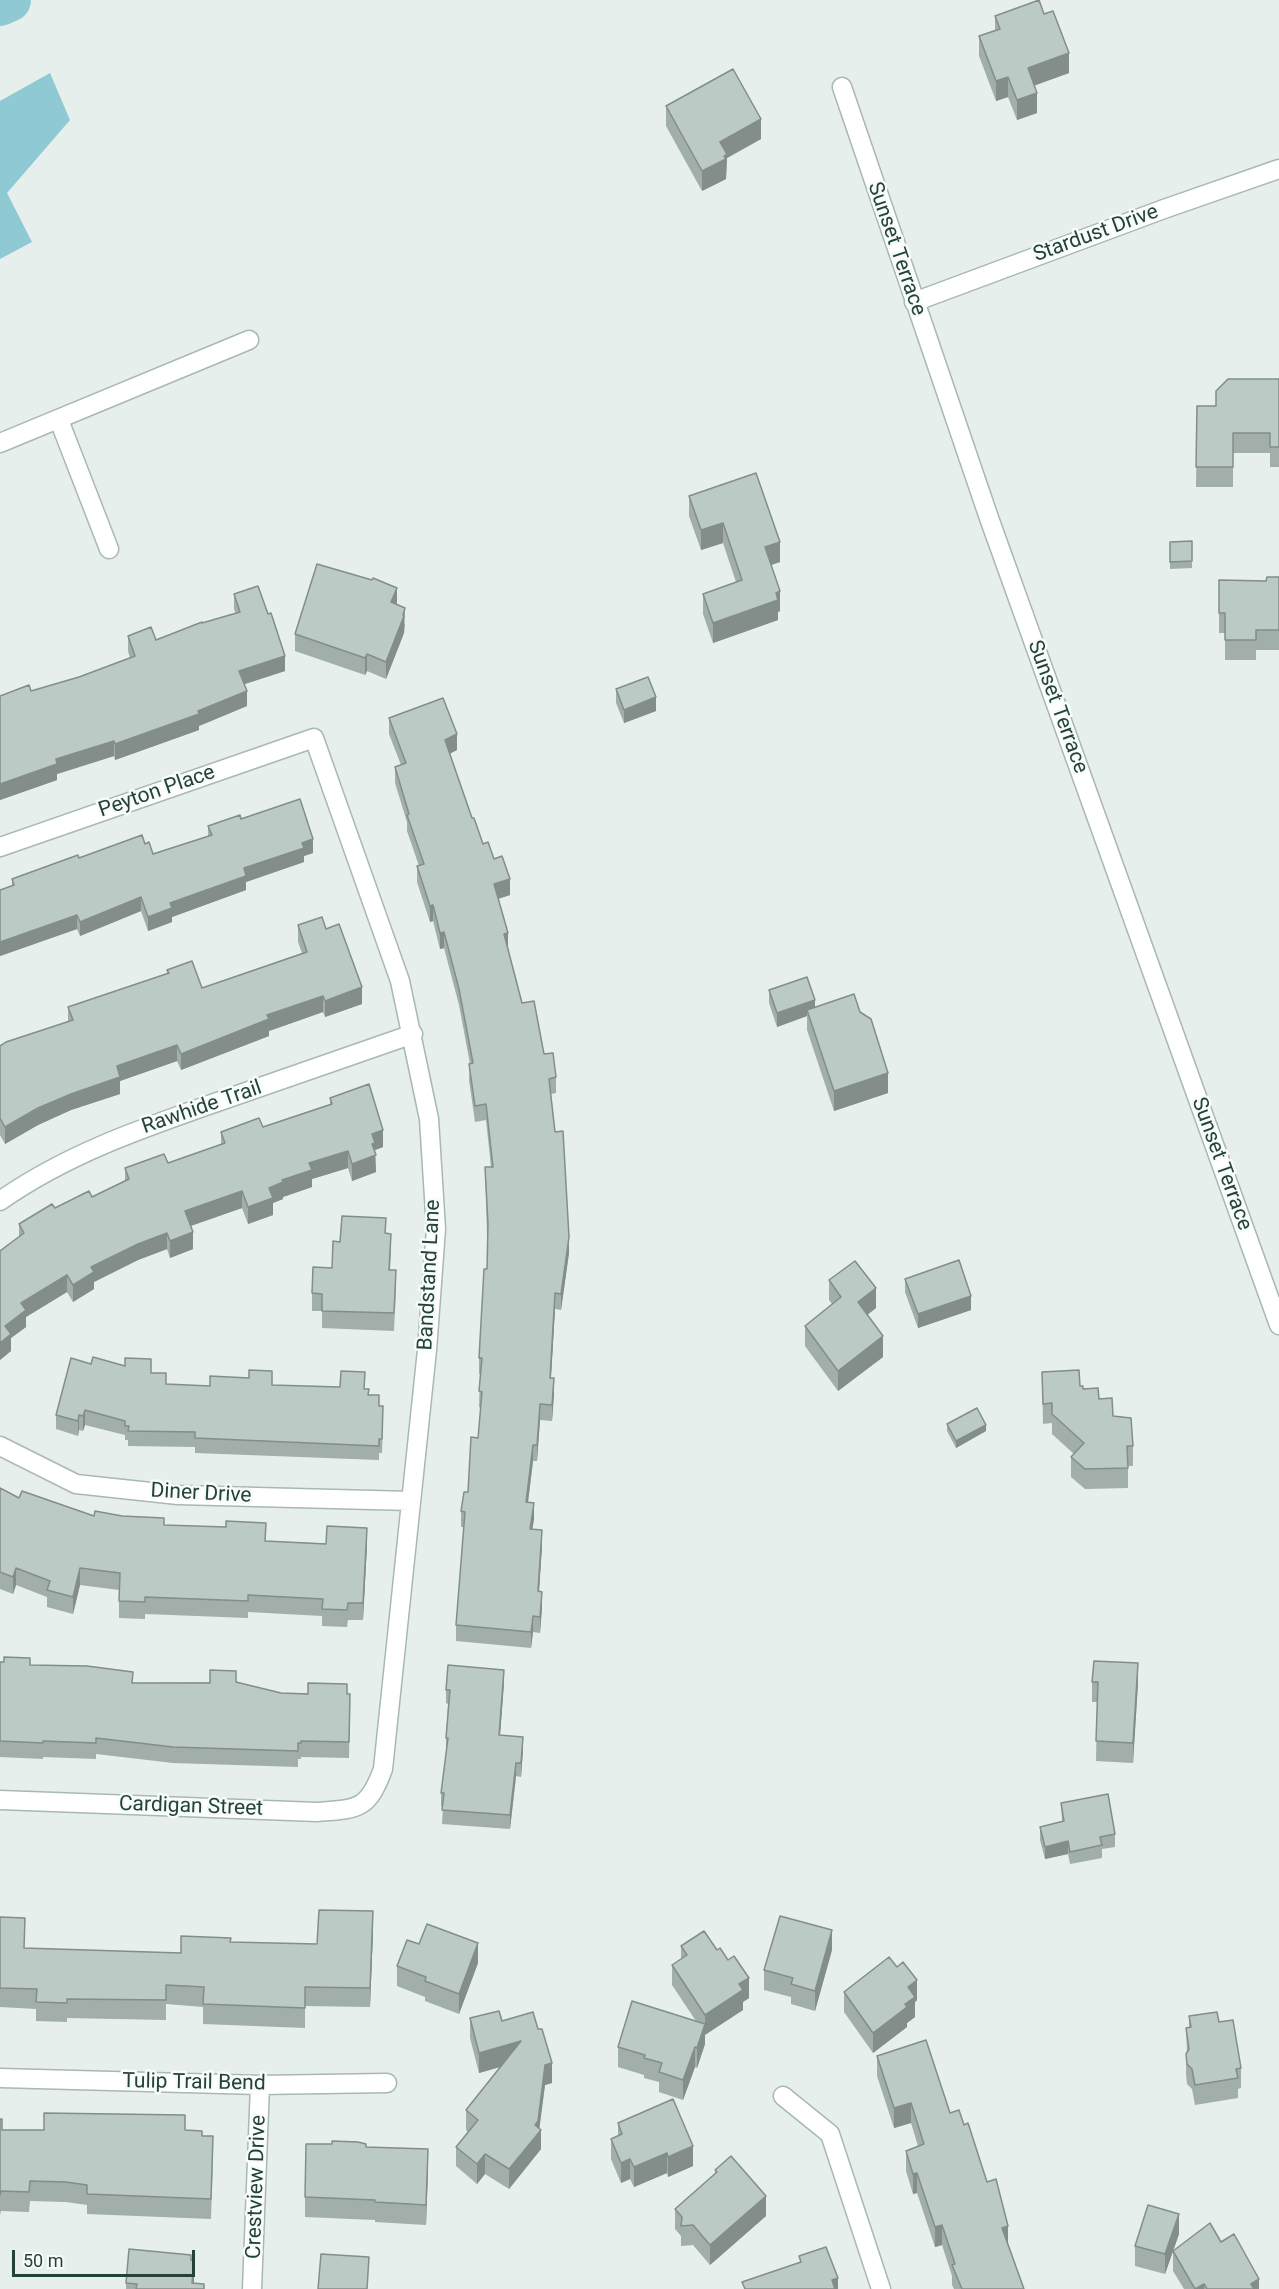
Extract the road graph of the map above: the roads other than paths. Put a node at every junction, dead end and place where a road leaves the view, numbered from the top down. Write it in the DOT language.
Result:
graph roads {
  1 [pos="842,87"];
  2 [pos="1279,169"];
  3 [pos="914,302"];
  4 [pos="249,340"];
  5 [pos="58,420"];
  6 [pos="0,443"];
  7 [pos="109,549"];
  8 [pos="314,738"];
  9 [pos="0,847"];
  10 [pos="413,1034"];
  11 [pos="0,1201"];
  12 [pos="1279,1325"];
  13 [pos="0,1446"];
  14 [pos="411,1501"];
  15 [pos="375,1791"];
  16 [pos="0,1800"];
  17 [pos="0,2078"];
  18 [pos="387,2083"];
  19 [pos="260,2085"];
  20 [pos="783,2096"];
  21 [pos="252,2289"];
  22 [pos="881,2289"];
  1 -- 3 [label="street, Sunset Terrace"];
  2 -- 3 [label="street, Stardust Drive"];
  3 -- 12 [label="street, Sunset Terrace"];
  4 -- 5 [label="street"];
  5 -- 6 [label="street"];
  5 -- 7 [label="street"];
  8 -- 9 [label="street, Peyton Place"];
  8 -- 10 [label="street, Bandstand Lane"];
  10 -- 11 [label="street, Rawhide Trail"];
  10 -- 14 [label="street, Bandstand Lane"];
  13 -- 14 [label="street, Diner Drive"];
  14 -- 15 [label="street, Bandstand Lane"];
  15 -- 16 [label="street, Cardigan Street"];
  17 -- 19 [label="street, Tulip Trail Bend"];
  18 -- 19 [label="street, Tulip Trail Bend"];
  19 -- 21 [label="street, Crestview Drive"];
  20 -- 22 [label="street"];
}
